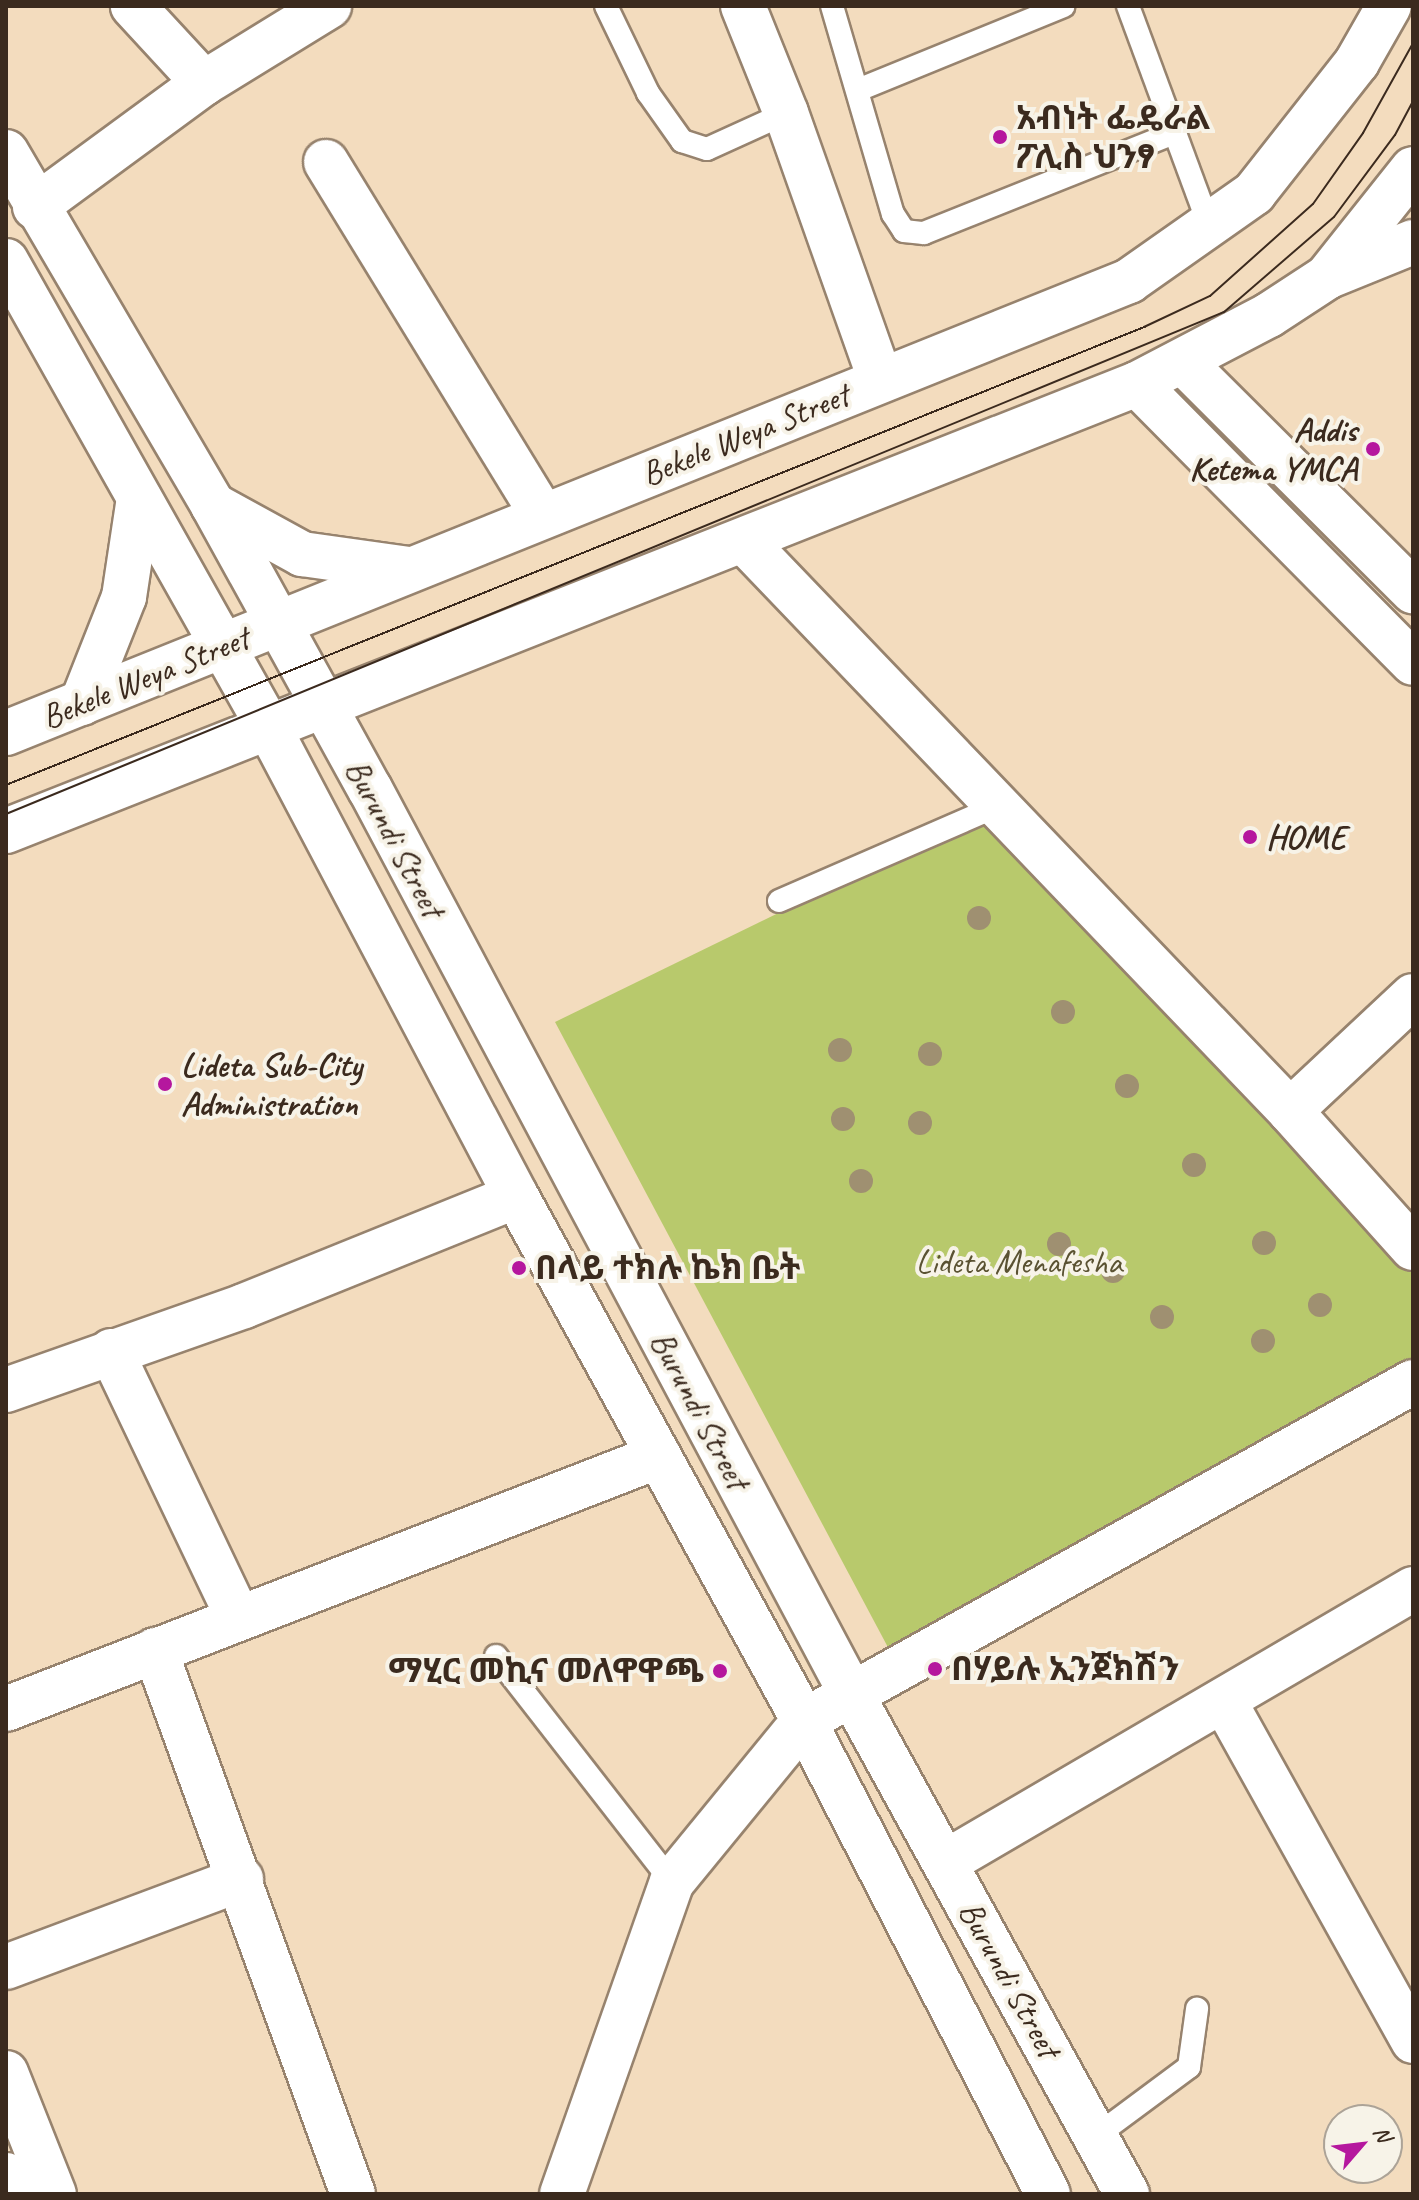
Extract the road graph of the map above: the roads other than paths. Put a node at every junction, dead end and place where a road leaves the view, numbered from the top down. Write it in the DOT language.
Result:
graph roads {
  1 [pos="133,6"];
  2 [pos="329,6"];
  3 [pos="606,6"];
  4 [pos="743,6"];
  5 [pos="832,6"];
  6 [pos="1064,6"];
  7 [pos="1128,6"];
  8 [pos="1389,6"];
  9 [pos="204,83"];
  10 [pos="858,90"];
  11 [pos="786,113"];
  12 [pos="1176,132"];
  13 [pos="6,152"];
  14 [pos="326,162"];
  15 [pos="1413,169"];
  16 [pos="35,207"];
  17 [pos="1210,228"];
  18 [pos="1413,242"];
  19 [pos="6,261"];
  20 [pos="1327,277"];
  21 [pos="1183,362"];
  22 [pos="880,379"];
  23 [pos="1137,384"];
  24 [pos="139,498"];
  25 [pos="213,505"];
  26 [pos="543,516"];
  27 [pos="745,542"];
  28 [pos="413,569"];
  29 [pos="1413,591"];
  30 [pos="278,623"];
  31 [pos="224,647"];
  32 [pos="1413,663"];
  33 [pos="82,703"];
  34 [pos="323,705"];
  35 [pos="269,728"];
  36 [pos="6,733"];
  37 [pos="998,806"];
  38 [pos="6,831"];
  39 [pos="779,901"];
  40 [pos="1413,996"];
  41 [pos="1290,1111"];
  42 [pos="516,1196"];
  43 [pos="1413,1248"];
  44 [pos="111,1351"];
  45 [pos="1413,1382"];
  46 [pos="6,1390"];
  47 [pos="659,1456"];
  48 [pos="1413,1589"];
  49 [pos="238,1617"];
  50 [pos="155,1650"];
  51 [pos="496,1656"];
  52 [pos="852,1695"];
  53 [pos="1224,1701"];
  54 [pos="6,1709"];
  55 [pos="804,1721"];
  56 [pos="946,1862"];
  57 [pos="241,1879"];
  58 [pos="672,1882"];
  59 [pos="6,1967"];
  60 [pos="1197,2009"];
  61 [pos="1413,2041"];
  62 [pos="6,2073"];
  63 [pos="1096,2136"];
  64 [pos="6,2175"];
  65 [pos="13,2194"];
  66 [pos="54,2194"];
  67 [pos="353,2194"];
  68 [pos="562,2194"];
  69 [pos="1048,2194"];
  70 [pos="1127,2194"];
  1 -- 9 [label="main road"];
  2 -- 9 [label="main road"];
  3 -- 11 [label="lane"];
  4 -- 11 [label="main road"];
  5 -- 10 [label="lane"];
  6 -- 10 [label="lane"];
  7 -- 12 [label="lane"];
  8 -- 17 [label="main road, Bekele Weya Street"];
  9 -- 16 [label="main road"];
  10 -- 12 [label="lane"];
  11 -- 22 [label="main road"];
  12 -- 17 [label="lane"];
  13 -- 16 [label="main road, Burundi Street"];
  14 -- 26 [label="main road"];
  15 -- 20 [label="main road"];
  16 -- 25 [label="main road, Burundi Street"];
  17 -- 22 [label="main road, Bekele Weya Street"];
  18 -- 20 [label="main road"];
  19 -- 24 [label="main road, Burundi Street"];
  20 -- 21 [label="main road"];
  21 -- 23 [label="main road"];
  21 -- 29 [label="main road"];
  22 -- 26 [label="main road, Bekele Weya Street"];
  23 -- 27 [label="main road"];
  23 -- 32 [label="main road"];
  24 -- 31 [label="main road, Burundi Street"];
  24 -- 33 [label="main road"];
  25 -- 28 [label="main road"];
  25 -- 30 [label="main road, Burundi Street"];
  26 -- 28 [label="main road, Bekele Weya Street"];
  27 -- 34 [label="main road"];
  27 -- 37 [label="main road"];
  28 -- 30 [label="main road, Bekele Weya Street"];
  30 -- 31 [label="main road, Bekele Weya Street"];
  30 -- 34 [label="main road, Burundi Street"];
  31 -- 33 [label="main road, Bekele Weya Street"];
  31 -- 35 [label="main road, Burundi Street"];
  33 -- 36 [label="main road, Bekele Weya Street"];
  34 -- 35 [label="main road"];
  34 -- 52 [label="main road, Burundi Street"];
  35 -- 38 [label="main road"];
  35 -- 42 [label="main road, Burundi Street"];
  37 -- 39 [label="lane"];
  37 -- 41 [label="main road"];
  40 -- 41 [label="main road"];
  41 -- 43 [label="main road"];
  42 -- 44 [label="main road"];
  42 -- 47 [label="main road, Burundi Street"];
  44 -- 46 [label="main road"];
  44 -- 49 [label="main road"];
  45 -- 52 [label="main road"];
  47 -- 49 [label="main road"];
  47 -- 55 [label="main road, Burundi Street"];
  48 -- 53 [label="main road"];
  49 -- 50 [label="main road"];
  50 -- 54 [label="main road"];
  50 -- 57 [label="main road"];
  51 -- 58 [label="lane"];
  52 -- 55 [label="main road"];
  52 -- 56 [label="main road, Burundi Street"];
  53 -- 56 [label="main road"];
  53 -- 61 [label="main road"];
  55 -- 58 [label="main road"];
  55 -- 69 [label="main road, Burundi Street"];
  56 -- 63 [label="main road, Burundi Street"];
  57 -- 59 [label="main road"];
  57 -- 67 [label="main road"];
  58 -- 68 [label="main road"];
  60 -- 63 [label="lane"];
  62 -- 66 [label="main road"];
  63 -- 70 [label="main road, Burundi Street"];
  64 -- 65 [label="main road"];
}
